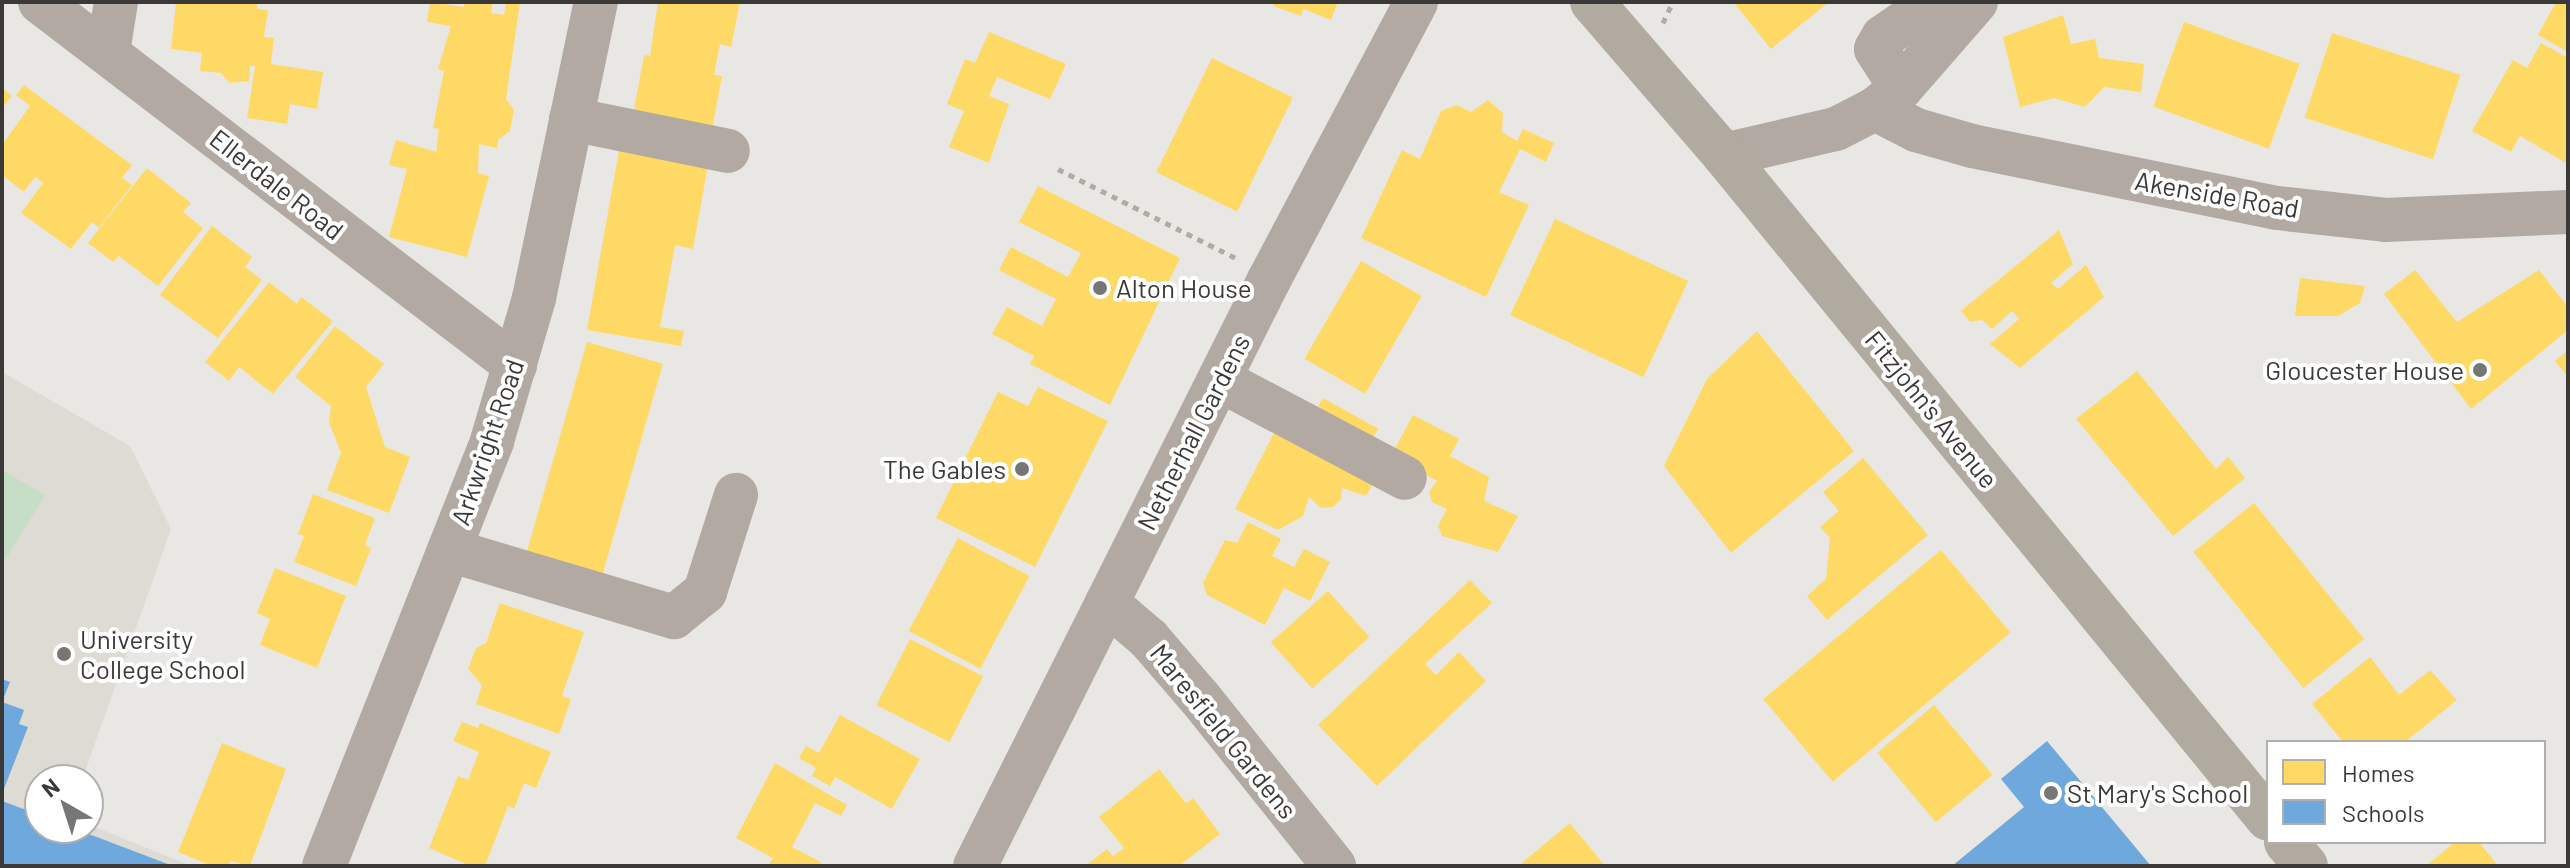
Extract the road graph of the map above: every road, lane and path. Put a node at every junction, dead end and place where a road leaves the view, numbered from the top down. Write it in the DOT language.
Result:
graph roads {
  1 [pos="40,2"];
  2 [pos="116,2"];
  3 [pos="596,2"];
  4 [pos="1416,2"];
  5 [pos="1592,2"];
  6 [pos="1673,2"];
  7 [pos="1970,8"];
  8 [pos="1663,22"];
  9 [pos="108,52"];
  10 [pos="1888,98"];
  11 [pos="571,119"];
  12 [pos="728,151"];
  13 [pos="1724,155"];
  14 [pos="1058,169"];
  15 [pos="2568,212"];
  16 [pos="1269,280"];
  17 [pos="515,365"];
  18 [pos="1220,380"];
  19 [pos="1405,478"];
  20 [pos="736,495"];
  21 [pos="449,550"];
  22 [pos="1107,603"];
  23 [pos="2266,817"];
  24 [pos="2288,844"];
  25 [pos="324,866"];
  26 [pos="975,866"];
  27 [pos="1334,866"];
  28 [pos="2306,866"];
  1 -- 9 [label="street, Ellerdale Road"];
  2 -- 9 [label="street"];
  3 -- 11 [label="street, Arkwright Road"];
  4 -- 16 [label="street, Netherhall Gardens"];
  5 -- 13 [label="main road, Fitzjohn's Avenue"];
  6 -- 8 [label="path"];
  7 -- 10 [label="street"];
  9 -- 17 [label="street, Ellerdale Road"];
  10 -- 13 [label="street"];
  10 -- 15 [label="street, Akenside Road"];
  11 -- 12 [label="street"];
  11 -- 17 [label="street, Arkwright Road"];
  13 -- 23 [label="main road, Fitzjohn's Avenue"];
  14 -- 16 [label="path"];
  16 -- 18 [label="street, Netherhall Gardens"];
  17 -- 21 [label="street, Arkwright Road"];
  18 -- 19 [label="street"];
  18 -- 22 [label="street, Netherhall Gardens"];
  20 -- 21 [label="street"];
  21 -- 25 [label="street, Arkwright Road"];
  22 -- 26 [label="street, Netherhall Gardens"];
  22 -- 27 [label="street, Maresfield Gardens"];
  24 -- 28 [label="main road"];
}
